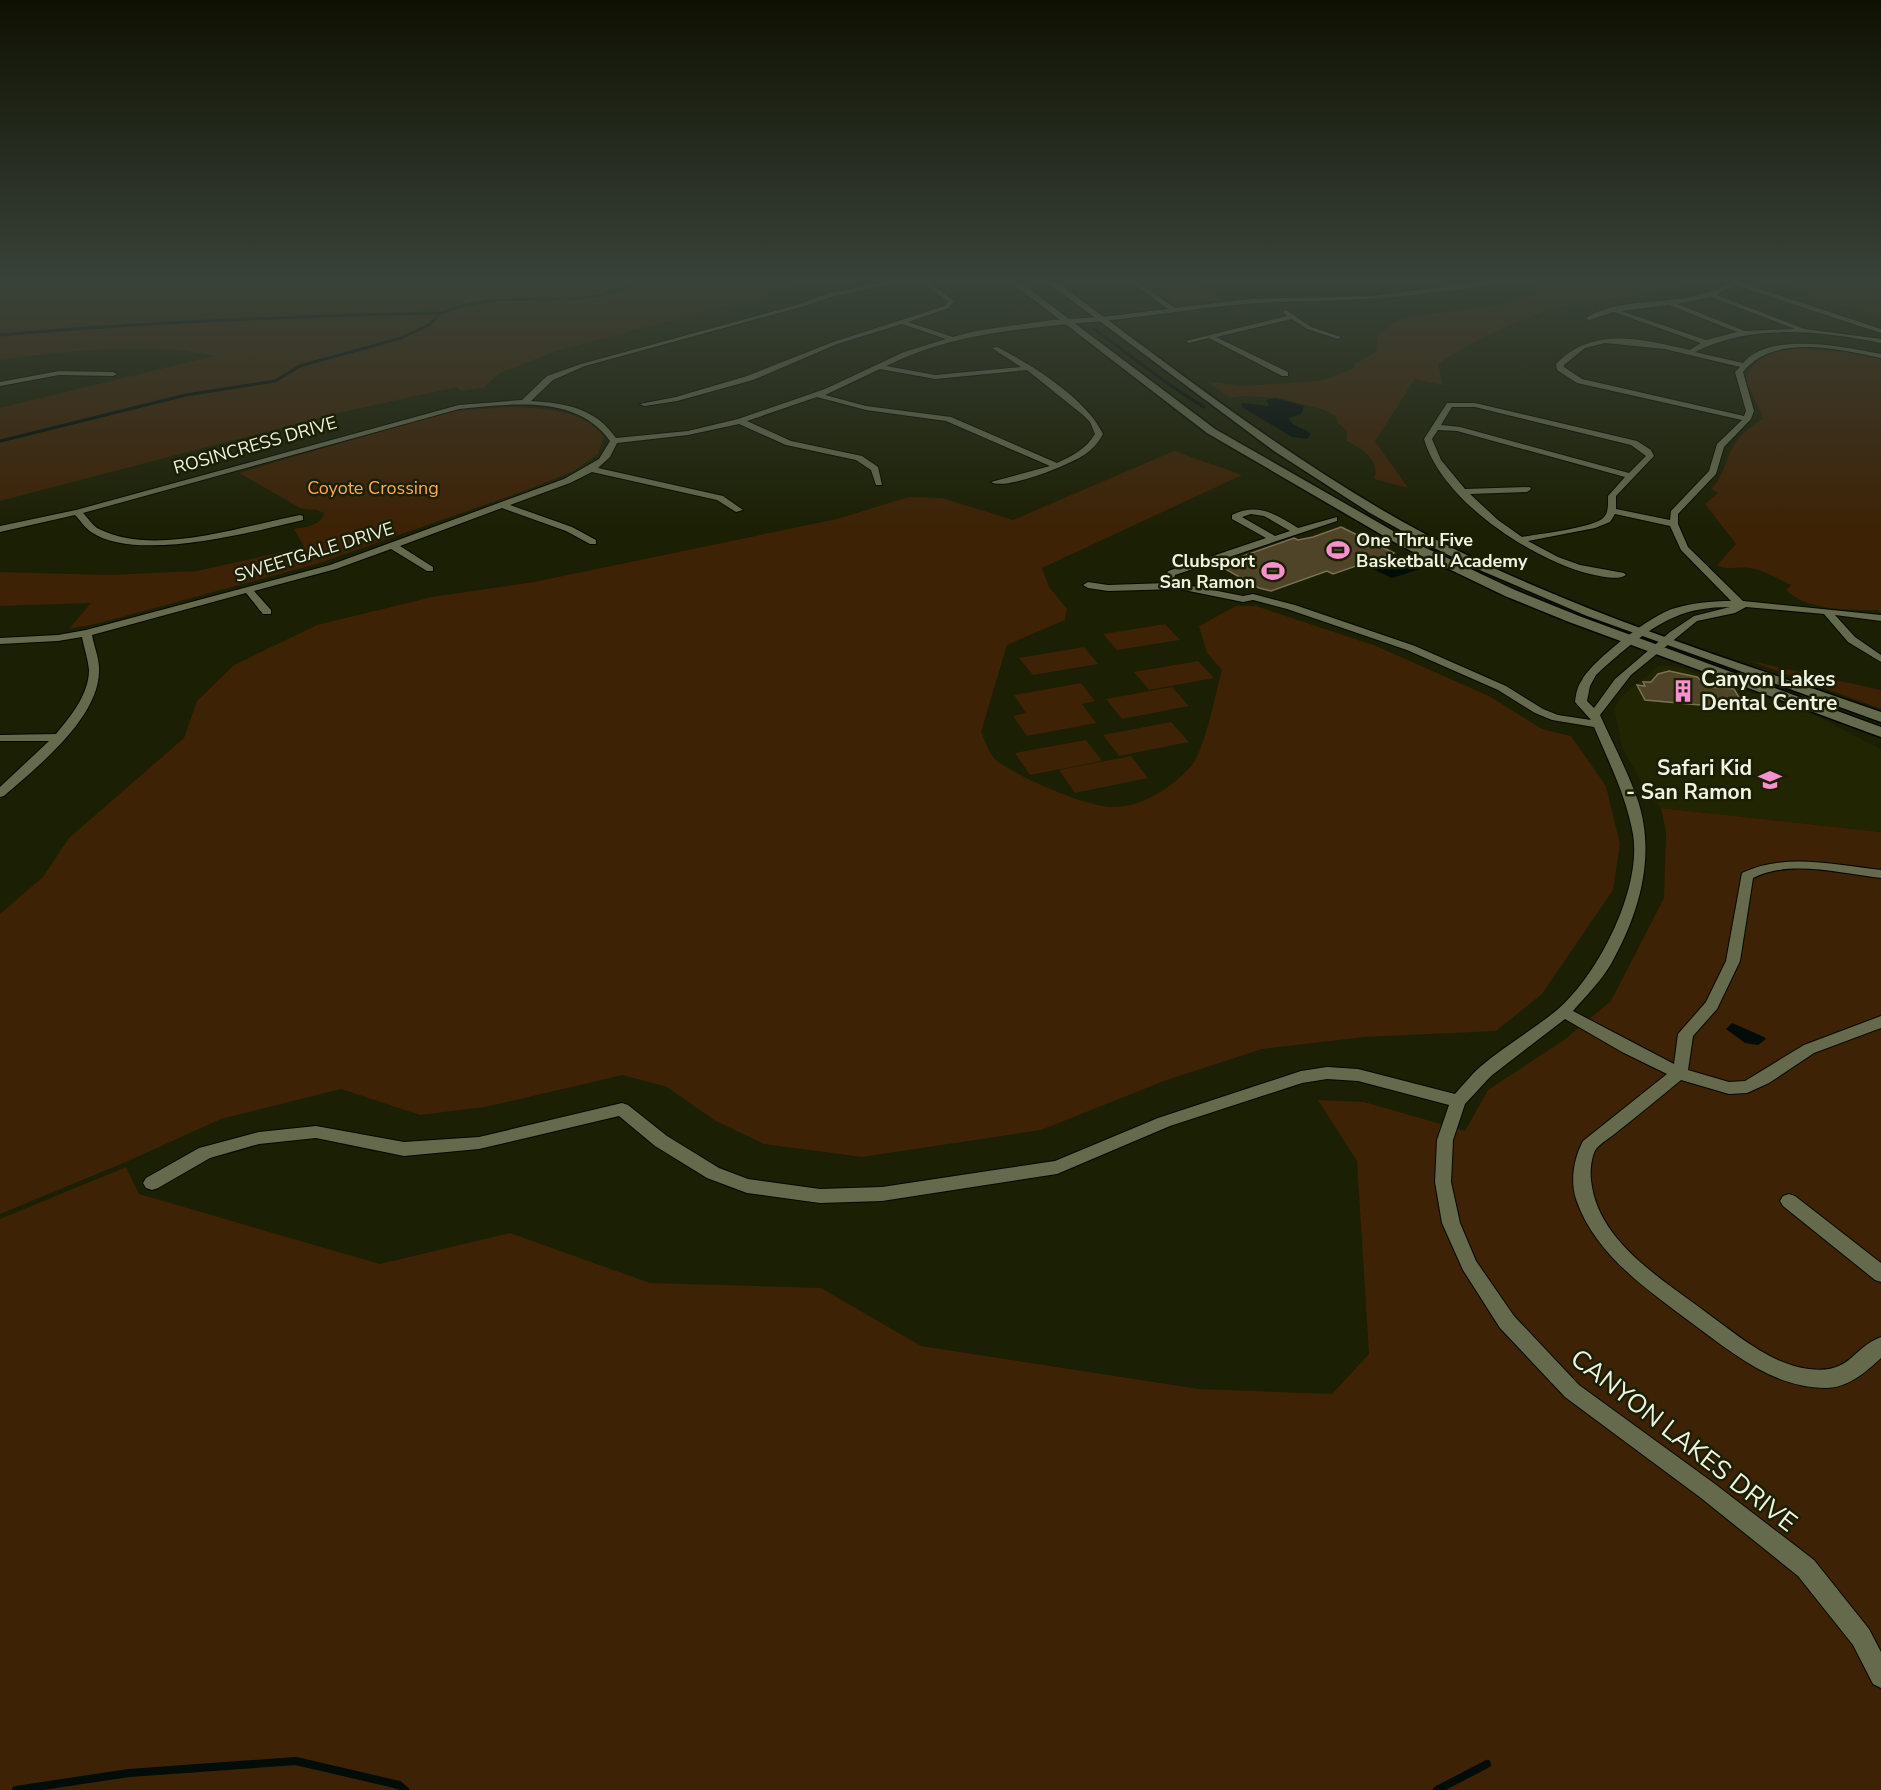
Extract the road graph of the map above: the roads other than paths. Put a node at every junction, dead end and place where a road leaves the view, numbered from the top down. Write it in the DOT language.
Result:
graph roads {
  1 [pos="592,363"];
  2 [pos="788,363"];
  3 [pos="885,363"];
  4 [pos="1021,363"];
  5 [pos="1120,363"];
  6 [pos="1161,363"];
  7 [pos="1264,363"];
  8 [pos="1562,363"];
  9 [pos="1730,363"];
  10 [pos="1744,363"];
  11 [pos="1742,365"];
  12 [pos="877,366"];
  13 [pos="1028,368"];
  14 [pos="112,374"];
  15 [pos="1285,374"];
  16 [pos="0,384"];
  17 [pos="818,394"];
  18 [pos="524,403"];
  19 [pos="644,404"];
  20 [pos="1747,419"];
  21 [pos="740,421"];
  22 [pos="1434,427"];
  23 [pos="614,441"];
  24 [pos="1055,465"];
  25 [pos="592,469"];
  26 [pos="1630,476"];
  27 [pos="995,482"];
  28 [pos="879,483"];
  29 [pos="1527,489"];
  30 [pos="1464,492"];
  31 [pos="502,505"];
  32 [pos="739,510"];
  33 [pos="1612,511"];
  34 [pos="77,512"];
  35 [pos="300,518"];
  36 [pos="1334,519"];
  37 [pos="1674,524"];
  38 [pos="0,529"];
  39 [pos="1298,532"];
  40 [pos="1274,540"];
  41 [pos="1521,540"];
  42 [pos="593,542"];
  43 [pos="392,545"];
  44 [pos="430,569"];
  45 [pos="1621,575"];
  46 [pos="1088,585"];
  47 [pos="1176,586"];
  48 [pos="249,591"];
  49 [pos="1740,606"];
  50 [pos="267,612"];
  51 [pos="1828,613"];
  52 [pos="1881,618"];
  53 [pos="87,633"];
  54 [pos="1636,636"];
  55 [pos="0,641"];
  56 [pos="1661,645"];
  57 [pos="1881,659"];
  58 [pos="1881,717"];
  59 [pos="1596,719"];
  60 [pos="1881,732"];
  61 [pos="60,737"];
  62 [pos="0,738"];
  63 [pos="0,793"];
  64 [pos="1881,874"];
  65 [pos="1564,1012"];
  66 [pos="1881,1021"];
  67 [pos="1680,1072"];
  68 [pos="1458,1101"];
  69 [pos="152,1183"];
  70 [pos="1789,1201"];
  71 [pos="1881,1274"];
  72 [pos="1881,1346"];
  73 [pos="1881,1676"];
  1 -- 18 [label="street"];
  2 -- 19 [label="street"];
  3 -- 12 [label="street"];
  4 -- 13 [label="street"];
  5 -- 54 [label="main road"];
  6 -- 54 [label="main road"];
  7 -- 15 [label="street"];
  8 -- 20 [label="street"];
  9 -- 11 [label="street"];
  10 -- 11 [label="street"];
  11 -- 20 [label="street"];
  12 -- 13 [label="street"];
  12 -- 17 [label="street"];
  13 -- 24 [label="street"];
  14 -- 16 [label="street"];
  17 -- 21 [label="street"];
  17 -- 24 [label="street"];
  18 -- 23 [label="street, ROSINCRESS DRIVE"];
  18 -- 34 [label="street, ROSINCRESS DRIVE"];
  20 -- 37 [label="street"];
  21 -- 23 [label="street"];
  21 -- 28 [label="street"];
  22 -- 26 [label="street"];
  22 -- 26 [label="street"];
  22 -- 30 [label="street"];
  23 -- 25 [label="street, SWEETGALE DRIVE"];
  24 -- 27 [label="street"];
  25 -- 31 [label="street, SWEETGALE DRIVE"];
  25 -- 32 [label="street"];
  26 -- 33 [label="street"];
  29 -- 30 [label="street"];
  30 -- 41 [label="street"];
  31 -- 42 [label="street"];
  31 -- 43 [label="street, SWEETGALE DRIVE"];
  33 -- 37 [label="street"];
  33 -- 41 [label="street"];
  34 -- 35 [label="street"];
  34 -- 38 [label="street, ROSINCRESS DRIVE"];
  36 -- 39 [label="street"];
  37 -- 49 [label="street"];
  39 -- 40 [label="street"];
  39 -- 40 [label="street"];
  40 -- 47 [label="street"];
  41 -- 45 [label="street"];
  43 -- 44 [label="street"];
  43 -- 48 [label="street, SWEETGALE DRIVE"];
  46 -- 47 [label="street"];
  47 -- 59 [label="street"];
  48 -- 50 [label="street"];
  48 -- 53 [label="street, SWEETGALE DRIVE"];
  49 -- 51 [label="street"];
  49 -- 54 [label="street"];
  49 -- 56 [label="street"];
  51 -- 52 [label="street"];
  51 -- 57 [label="street"];
  53 -- 55 [label="street, SWEETGALE DRIVE"];
  53 -- 61 [label="street"];
  54 -- 56 [label="main road"];
  54 -- 59 [label="street, CANYON LAKES DRIVE"];
  56 -- 58 [label="main road"];
  56 -- 59 [label="street"];
  56 -- 60 [label="main road"];
  59 -- 65 [label="street, CANYON LAKES DRIVE"];
  61 -- 62 [label="street"];
  61 -- 63 [label="street"];
  64 -- 67 [label="street"];
  65 -- 67 [label="street"];
  65 -- 68 [label="street, CANYON LAKES DRIVE"];
  66 -- 67 [label="street"];
  67 -- 72 [label="street"];
  68 -- 69 [label="street"];
  68 -- 73 [label="street, CANYON LAKES DRIVE"];
  70 -- 71 [label="street"];
}
